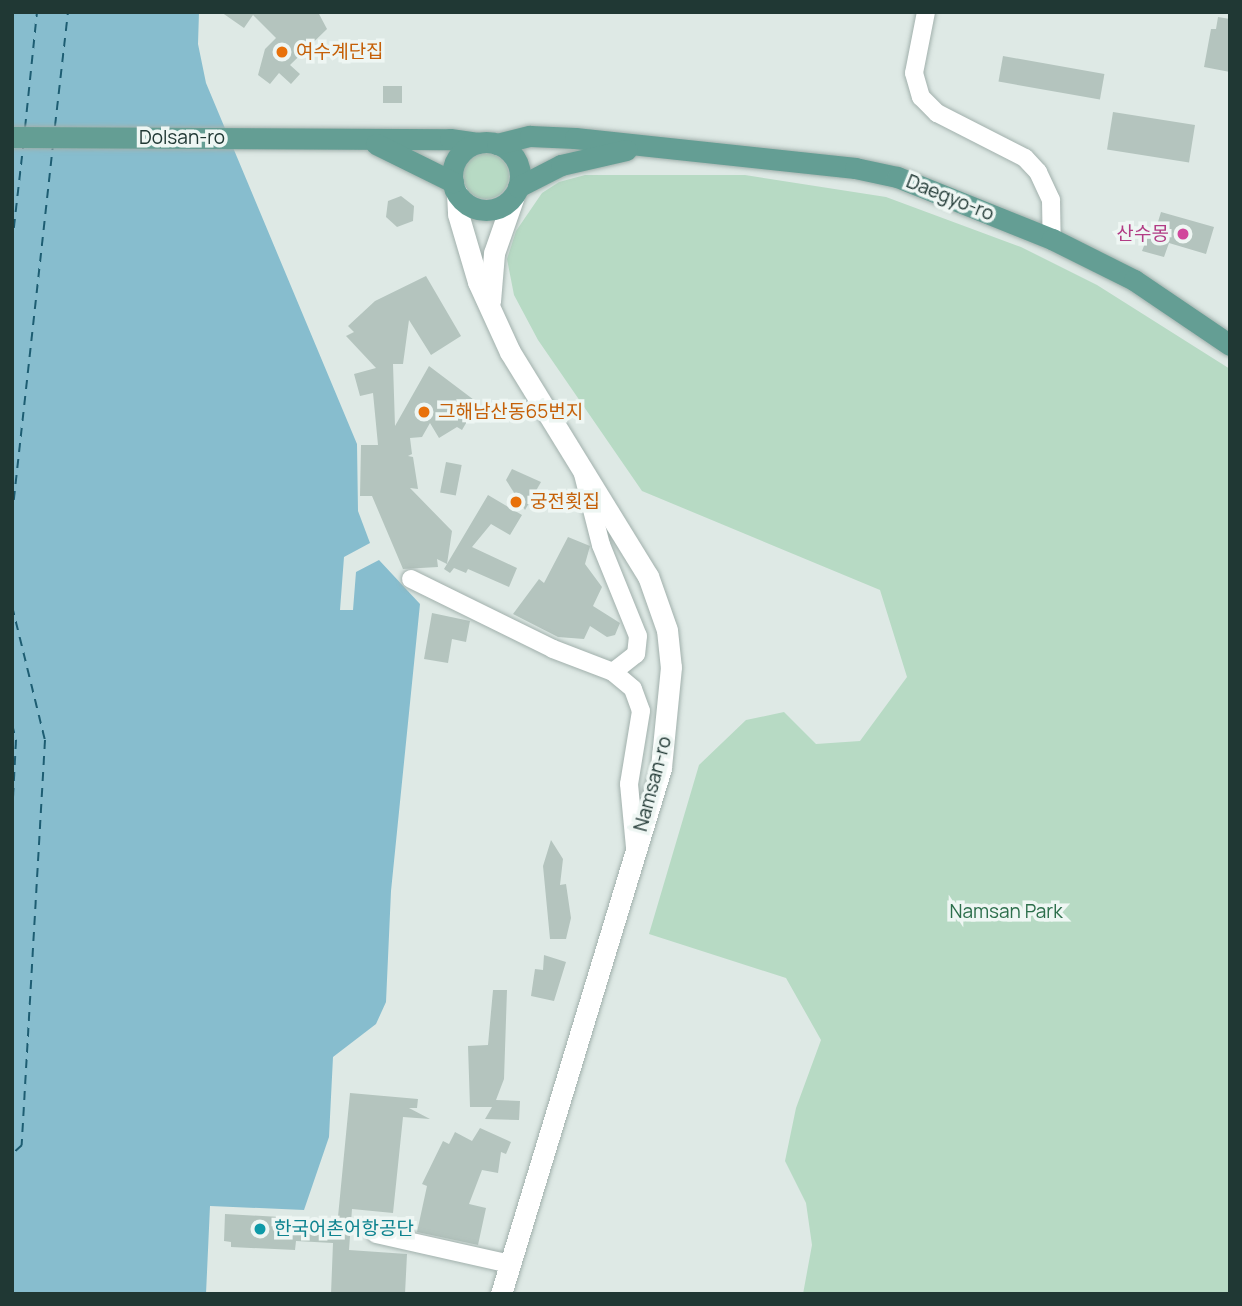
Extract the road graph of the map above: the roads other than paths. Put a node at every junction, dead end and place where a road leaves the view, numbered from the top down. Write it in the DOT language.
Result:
graph roads {
  1 [pos="926,12"];
  2 [pos="12,137"];
  3 [pos="356,139"];
  4 [pos="488,144"];
  5 [pos="638,148"];
  6 [pos="455,188"];
  7 [pos="516,192"];
  8 [pos="1052,239"];
  9 [pos="489,302"];
  10 [pos="1230,345"];
  11 [pos="582,463"];
  12 [pos="411,579"];
  13 [pos="613,672"];
  14 [pos="635,852"];
  15 [pos="376,1234"];
  16 [pos="510,1264"];
  17 [pos="501,1294"];
  1 -- 8 [label="street"];
  2 -- 3 [label="main road, Dolsan-ro"];
  3 -- 4 [label="main road, Daegyo-ro"];
  3 -- 6 [label="main road"];
  4 -- 5 [label="main road, Daegyo-ro"];
  4 -- 6 [label="main road"];
  4 -- 7 [label="main road"];
  5 -- 7 [label="main road, Daegyo-ro"];
  5 -- 8 [label="main road, Daegyo-ro"];
  6 -- 7 [label="main road"];
  6 -- 9 [label="street, Namsan-ro"];
  7 -- 9 [label="street"];
  8 -- 10 [label="main road, Daegyo-ro"];
  9 -- 11 [label="street, Namsan-ro"];
  11 -- 13 [label="street"];
  11 -- 14 [label="street, Namsan-ro"];
  12 -- 13 [label="street"];
  13 -- 14 [label="street"];
  14 -- 16 [label="street, Namsan-ro"];
  15 -- 16 [label="street"];
  16 -- 17 [label="street, Namsan-ro"];
}
